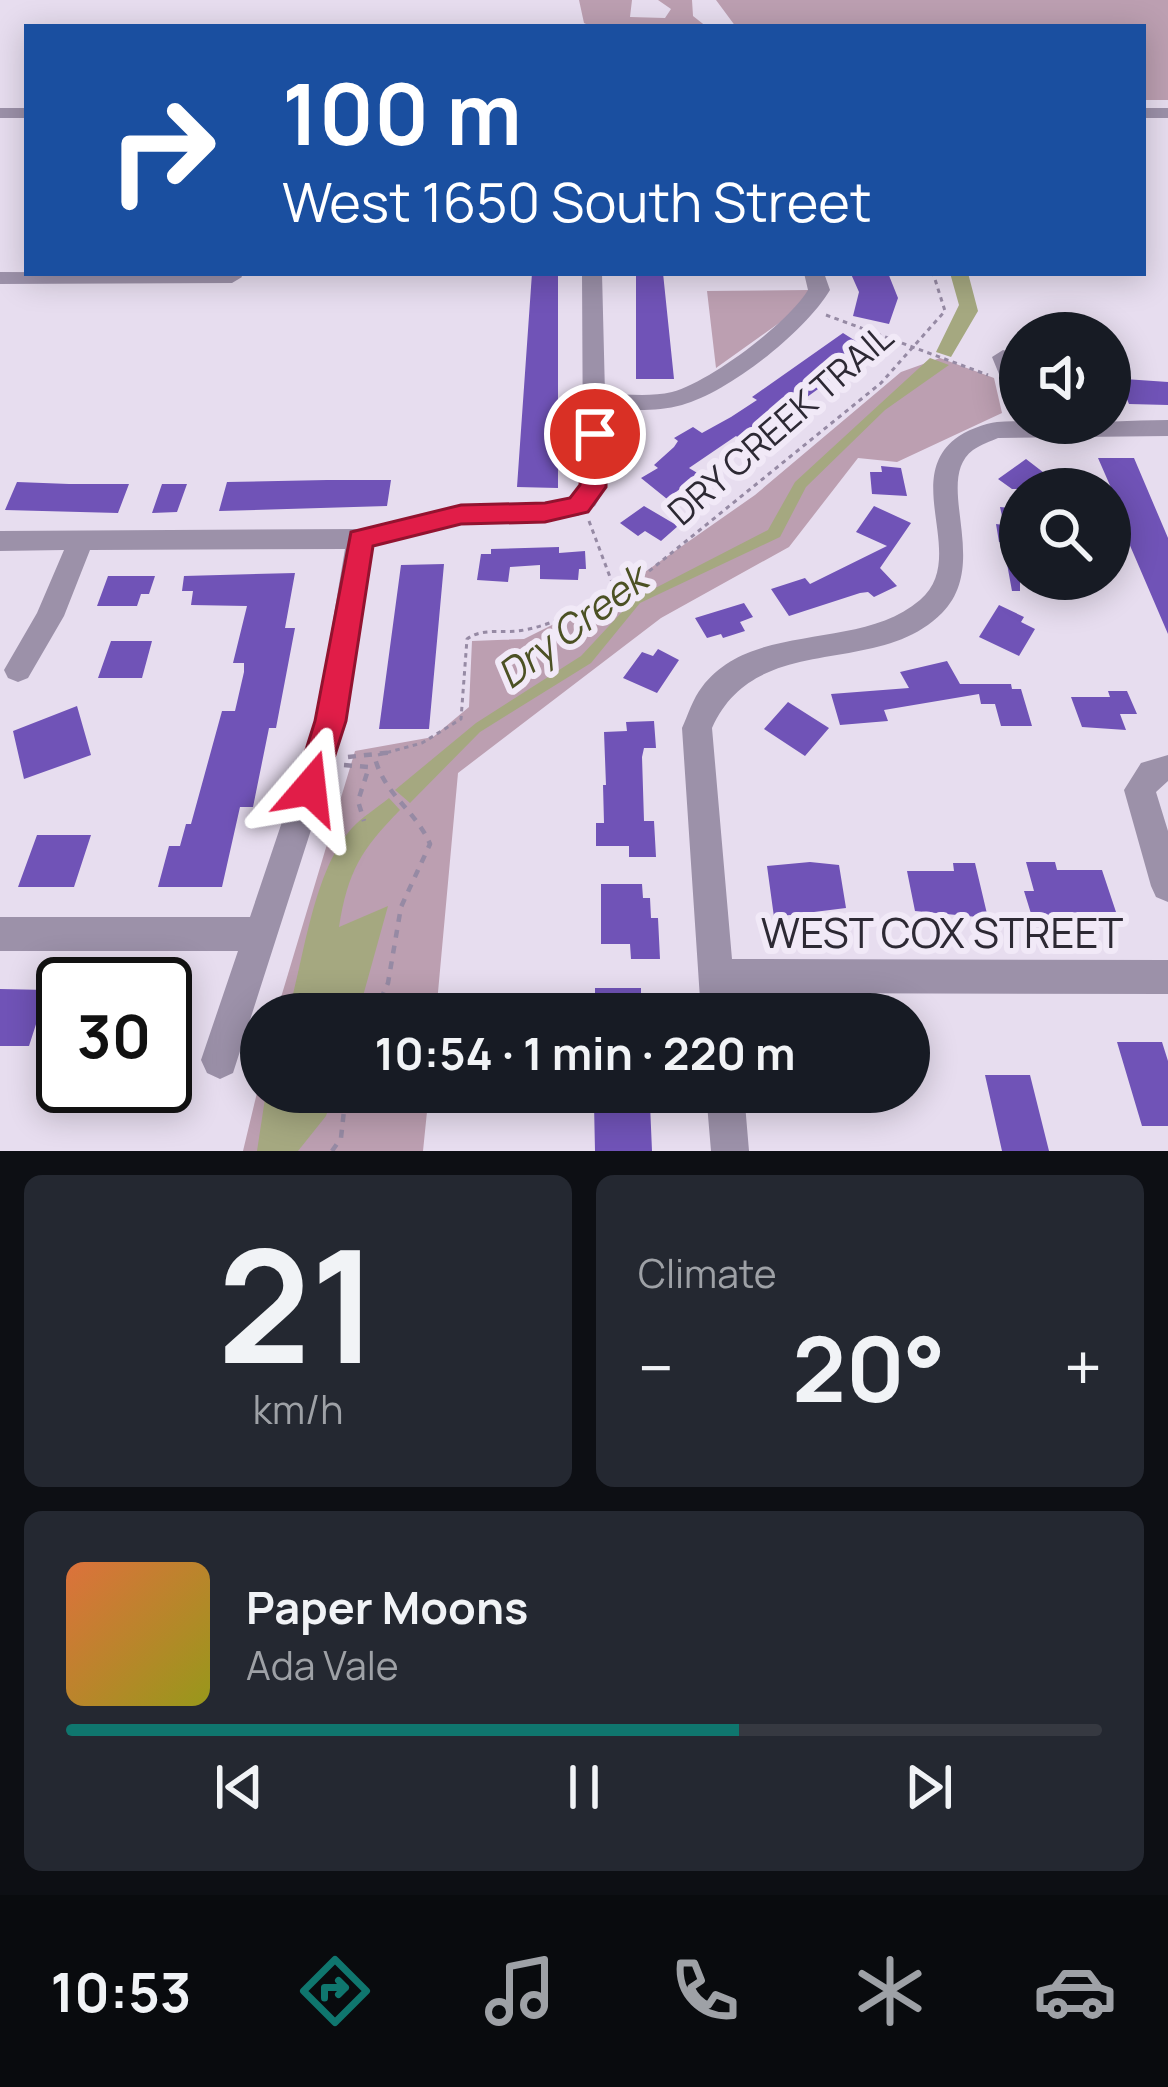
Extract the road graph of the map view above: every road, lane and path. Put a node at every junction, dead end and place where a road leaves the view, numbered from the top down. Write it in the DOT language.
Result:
graph roads {
  1 [pos="93,276"];
  2 [pos="186,276"];
  3 [pos="592,276"];
  4 [pos="815,276"];
  5 [pos="934,276"];
  6 [pos="232,277"];
  7 [pos="0,278"];
  8 [pos="826,315"];
  9 [pos="913,347"];
  10 [pos="999,367"];
  11 [pos="595,401"];
  12 [pos="1131,428"];
  13 [pos="1161,428"];
  14 [pos="999,431"];
  15 [pos="1168,457"];
  16 [pos="584,513"];
  17 [pos="360,539"];
  18 [pos="81,541"];
  19 [pos="0,542"];
  20 [pos="614,586"];
  21 [pos="18,670"];
  22 [pos="346,756"];
  23 [pos="375,757"];
  24 [pos="344,765"];
  25 [pos="1168,768"];
  26 [pos="364,821"];
  27 [pos="1168,886"];
  28 [pos="0,934"];
  29 [pos="261,934"];
  30 [pos="716,976"];
  31 [pos="1168,977"];
  32 [pos="383,993"];
  33 [pos="717,993"];
  34 [pos="220,1060"];
  35 [pos="344,1113"];
  36 [pos="727,1113"];
  37 [pos="332,1151"];
  38 [pos="730,1151"];
  1 -- 7 [label="street"];
  2 -- 6 [label="street"];
  3 -- 11 [label="street"];
  4 -- 11 [label="street"];
  5 -- 9 [label="path, DRY CREEK TRAIL"];
  8 -- 9 [label="path"];
  9 -- 10 [label="path"];
  9 -- 20 [label="path, DRY CREEK TRAIL"];
  11 -- 16 [label="street"];
  12 -- 13 [label="street"];
  13 -- 15 [label="street"];
  14 -- 30 [label="street"];
  16 -- 17 [label="street"];
  16 -- 20 [label="path"];
  17 -- 18 [label="street"];
  17 -- 29 [label="street"];
  18 -- 19 [label="street"];
  18 -- 21 [label="street"];
  20 -- 23 [label="path, DRY CREEK TRAIL"];
  22 -- 23 [label="path, DRY CREEK TRAIL"];
  23 -- 32 [label="path"];
  24 -- 26 [label="path"];
  25 -- 27 [label="street"];
  28 -- 29 [label="street"];
  29 -- 34 [label="street"];
  30 -- 31 [label="street, WEST COX STREET"];
  30 -- 33 [label="street"];
  35 -- 37 [label="path"];
  36 -- 38 [label="street"];
}
